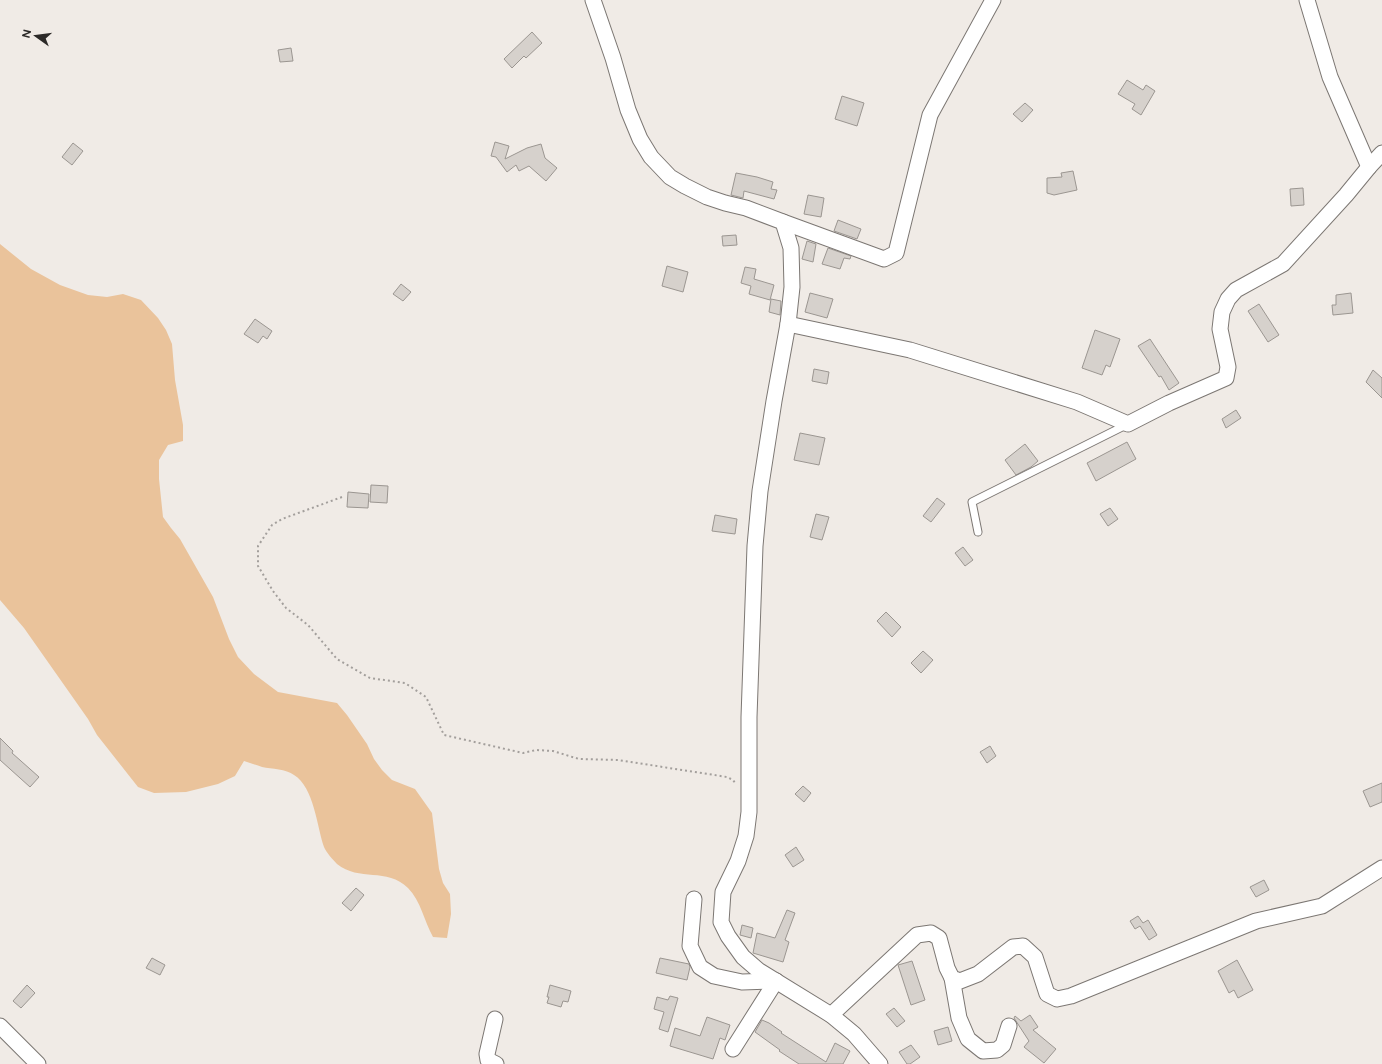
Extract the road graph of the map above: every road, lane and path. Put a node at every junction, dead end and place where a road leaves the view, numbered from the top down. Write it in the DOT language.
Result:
graph roads {
  1 [pos="593,0"];
  2 [pos="993,0"];
  3 [pos="1307,0"];
  4 [pos="1382,153"];
  5 [pos="1369,167"];
  6 [pos="783,222"];
  7 [pos="788,324"];
  8 [pos="1128,424"];
  9 [pos="342,497"];
  10 [pos="978,532"];
  11 [pos="735,784"];
  12 [pos="1382,868"];
  13 [pos="694,899"];
  14 [pos="952,978"];
  15 [pos="776,982"];
  16 [pos="831,1015"];
  17 [pos="495,1020"];
  18 [pos="0,1026"];
  19 [pos="1008,1026"];
  20 [pos="733,1050"];
  21 [pos="871,1060"];
  22 [pos="38,1064"];
  23 [pos="496,1064"];
  1 -- 6 [label="street"];
  2 -- 6 [label="street"];
  3 -- 5 [label="street"];
  4 -- 5 [label="street"];
  5 -- 8 [label="street"];
  6 -- 7 [label="street"];
  7 -- 8 [label="street"];
  7 -- 15 [label="street"];
  8 -- 10 [label="lane"];
  9 -- 11 [label="path"];
  12 -- 14 [label="street"];
  13 -- 15 [label="street"];
  14 -- 16 [label="street"];
  14 -- 19 [label="street"];
  15 -- 16 [label="street"];
  15 -- 20 [label="street"];
  16 -- 21 [label="street"];
  17 -- 23 [label="street"];
  18 -- 22 [label="street"];
}
